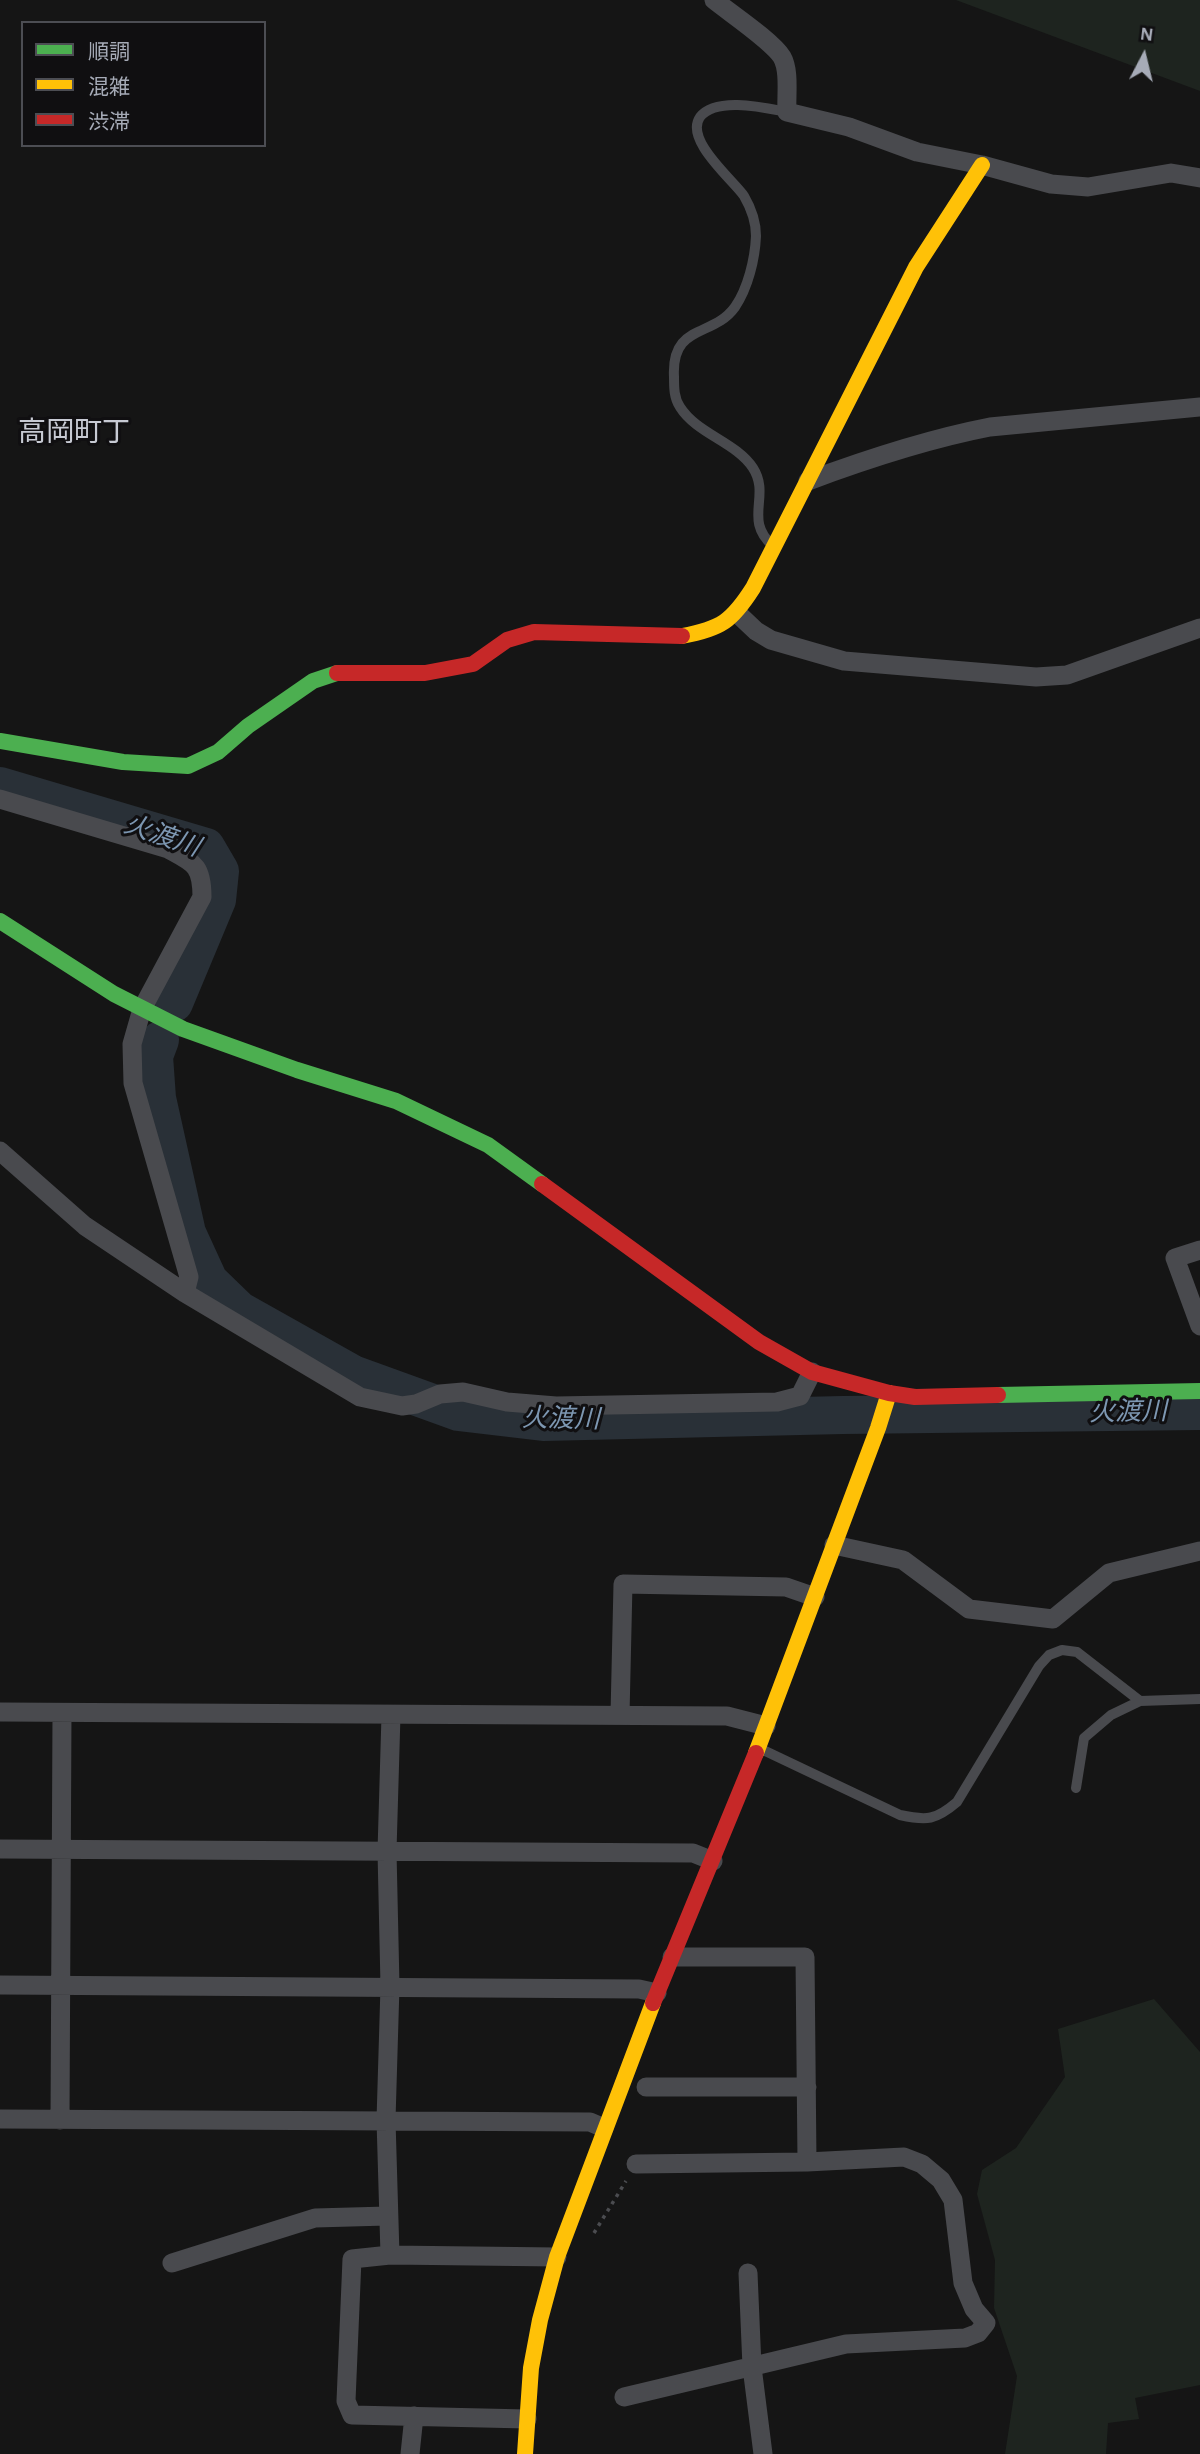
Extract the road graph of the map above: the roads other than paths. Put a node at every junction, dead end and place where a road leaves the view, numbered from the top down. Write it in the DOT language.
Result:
graph roads {
  1 [pos="714,0"];
  2 [pos="787,112"];
  3 [pos="982,165"];
  4 [pos="1200,178"];
  5 [pos="1200,407"];
  6 [pos="808,481"];
  7 [pos="774,547"];
  8 [pos="737,613"];
  9 [pos="1200,628"];
  10 [pos="0,741"];
  11 [pos="0,799"];
  12 [pos="0,921"];
  13 [pos="142,1009"];
  14 [pos="0,1151"];
  15 [pos="1200,1250"];
  16 [pos="185,1293"];
  17 [pos="1200,1326"];
  18 [pos="812,1372"];
  19 [pos="1200,1391"];
  20 [pos="886,1399"];
  21 [pos="834,1545"];
  22 [pos="1200,1551"];
  23 [pos="816,1597"];
  24 [pos="1200,1699"];
  25 [pos="1140,1701"];
  26 [pos="0,1712"];
  27 [pos="62,1713"];
  28 [pos="391,1715"];
  29 [pos="620,1715"];
  30 [pos="766,1726"];
  31 [pos="758,1748"];
  32 [pos="1076,1788"];
  33 [pos="0,1849"];
  34 [pos="62,1849"];
  35 [pos="387,1851"];
  36 [pos="713,1861"];
  37 [pos="672,1957"];
  38 [pos="62,1984"];
  39 [pos="0,1985"];
  40 [pos="390,1986"];
  41 [pos="657,1993"];
  42 [pos="646,2087"];
  43 [pos="807,2087"];
  44 [pos="0,2119"];
  45 [pos="61,2120"];
  46 [pos="386,2120"];
  47 [pos="604,2127"];
  48 [pos="807,2162"];
  49 [pos="636,2164"];
  50 [pos="387,2216"];
  51 [pos="558,2253"];
  52 [pos="390,2255"];
  53 [pos="172,2263"];
  54 [pos="748,2273"];
  55 [pos="752,2367"];
  56 [pos="624,2397"];
  57 [pos="414,2416"];
  58 [pos="527,2419"];
  59 [pos="410,2454"];
  60 [pos="525,2454"];
  61 [pos="763,2454"];
  1 -- 2 [label="street"];
  2 -- 3 [label="street"];
  2 -- 7 [label="lane"];
  3 -- 4 [label="street"];
  3 -- 6 [label="street"];
  5 -- 6 [label="street"];
  6 -- 7 [label="street"];
  7 -- 8 [label="street"];
  8 -- 9 [label="street"];
  8 -- 10 [label="street"];
  11 -- 13 [label="street"];
  12 -- 13 [label="street"];
  13 -- 16 [label="street"];
  13 -- 18 [label="street"];
  14 -- 16 [label="street"];
  15 -- 17 [label="street"];
  16 -- 18 [label="street"];
  18 -- 20 [label="street"];
  19 -- 20 [label="street"];
  20 -- 21 [label="street"];
  21 -- 22 [label="street"];
  21 -- 23 [label="street"];
  23 -- 29 [label="street"];
  23 -- 30 [label="street"];
  24 -- 25 [label="lane"];
  25 -- 31 [label="lane"];
  25 -- 32 [label="lane"];
  26 -- 27 [label="street"];
  27 -- 28 [label="street"];
  27 -- 34 [label="street"];
  28 -- 29 [label="street"];
  28 -- 35 [label="street"];
  29 -- 30 [label="street"];
  30 -- 31 [label="street"];
  31 -- 36 [label="street"];
  33 -- 34 [label="street"];
  34 -- 35 [label="street"];
  34 -- 38 [label="street"];
  35 -- 36 [label="street"];
  35 -- 40 [label="street"];
  36 -- 37 [label="street"];
  37 -- 41 [label="street"];
  37 -- 43 [label="street"];
  38 -- 39 [label="street"];
  38 -- 40 [label="street"];
  38 -- 45 [label="street"];
  40 -- 41 [label="street"];
  40 -- 46 [label="street"];
  41 -- 47 [label="street"];
  42 -- 43 [label="street"];
  43 -- 48 [label="street"];
  44 -- 45 [label="street"];
  45 -- 46 [label="street"];
  46 -- 47 [label="street"];
  46 -- 50 [label="street"];
  47 -- 51 [label="street"];
  48 -- 49 [label="street"];
  48 -- 55 [label="street"];
  50 -- 52 [label="street"];
  50 -- 53 [label="street"];
  51 -- 52 [label="street"];
  51 -- 58 [label="street"];
  52 -- 57 [label="street"];
  54 -- 55 [label="street"];
  55 -- 56 [label="street"];
  55 -- 61 [label="street"];
  57 -- 58 [label="street"];
  57 -- 59 [label="street"];
  58 -- 60 [label="street"];
}
